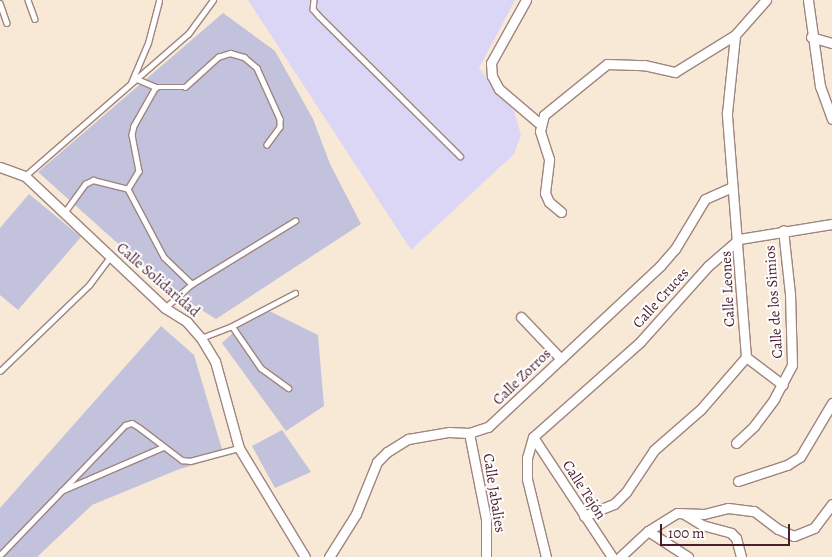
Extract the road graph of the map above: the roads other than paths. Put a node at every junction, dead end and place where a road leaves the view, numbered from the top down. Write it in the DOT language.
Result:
graph roads {
  1 [pos="28,0"];
  2 [pos="213,0"];
  3 [pos="314,0"];
  4 [pos="526,0"];
  5 [pos="766,0"];
  6 [pos="808,0"];
  7 [pos="158,1"];
  8 [pos="0,3"];
  9 [pos="35,19"];
  10 [pos="7,23"];
  11 [pos="735,35"];
  12 [pos="812,37"];
  13 [pos="832,43"];
  14 [pos="137,79"];
  15 [pos="130,84"];
  16 [pos="156,88"];
  17 [pos="832,119"];
  18 [pos="540,124"];
  19 [pos="267,145"];
  20 [pos="460,156"];
  21 [pos="0,168"];
  22 [pos="25,176"];
  23 [pos="732,187"];
  24 [pos="128,188"];
  25 [pos="561,212"];
  26 [pos="64,213"];
  27 [pos="295,221"];
  28 [pos="832,224"];
  29 [pos="782,230"];
  30 [pos="739,239"];
  31 [pos="110,257"];
  32 [pos="192,284"];
  33 [pos="295,293"];
  34 [pos="165,308"];
  35 [pos="521,317"];
  36 [pos="232,326"];
  37 [pos="201,338"];
  38 [pos="746,357"];
  39 [pos="561,359"];
  40 [pos="0,371"];
  41 [pos="783,385"];
  42 [pos="289,388"];
  43 [pos="832,403"];
  44 [pos="469,433"];
  45 [pos="533,437"];
  46 [pos="736,443"];
  47 [pos="163,447"];
  48 [pos="239,448"];
  49 [pos="738,481"];
  50 [pos="60,492"];
  51 [pos="832,504"];
  52 [pos="683,514"];
  53 [pos="584,516"];
  54 [pos="648,531"];
  55 [pos="0,555"];
  56 [pos="305,557"];
  57 [pos="329,557"];
  58 [pos="486,557"];
  59 [pos="546,557"];
  60 [pos="612,557"];
  61 [pos="620,557"];
  62 [pos="688,557"];
  63 [pos="741,557"];
  1 -- 9 [label="lane"];
  2 -- 14 [label="lane"];
  3 -- 20 [label="lane"];
  4 -- 18 [label="street"];
  5 -- 11 [label="street"];
  6 -- 12 [label="street"];
  7 -- 15 [label="lane"];
  8 -- 10 [label="lane"];
  11 -- 18 [label="street"];
  11 -- 23 [label="street, Calle Leones"];
  12 -- 13 [label="street"];
  12 -- 17 [label="street"];
  14 -- 15 [label="lane"];
  14 -- 16 [label="lane"];
  15 -- 22 [label="lane"];
  16 -- 19 [label="lane"];
  16 -- 24 [label="lane"];
  18 -- 25 [label="street"];
  21 -- 22 [label="street, Calle Solidaridad"];
  22 -- 26 [label="street, Calle Solidaridad"];
  23 -- 30 [label="street, Calle Leones"];
  23 -- 39 [label="street, Calle Zorros"];
  24 -- 26 [label="lane"];
  24 -- 32 [label="lane"];
  26 -- 31 [label="street, Calle Solidaridad"];
  27 -- 32 [label="lane"];
  28 -- 29 [label="street, Calle Cruces"];
  29 -- 30 [label="street, Calle Cruces"];
  29 -- 41 [label="street, Calle de los Simios"];
  30 -- 38 [label="street, Calle Leones"];
  30 -- 45 [label="street, Calle Cruces"];
  31 -- 34 [label="street, Calle Solidaridad"];
  31 -- 40 [label="lane"];
  32 -- 34 [label="lane"];
  33 -- 36 [label="lane"];
  34 -- 37 [label="street, Calle Solidaridad"];
  35 -- 39 [label="street"];
  36 -- 37 [label="lane"];
  36 -- 42 [label="lane"];
  37 -- 48 [label="street, Calle Solidaridad"];
  38 -- 41 [label="street"];
  38 -- 53 [label="street"];
  39 -- 44 [label="street, Calle Zorros"];
  41 -- 46 [label="street, Calle de los Simios"];
  43 -- 49 [label="street"];
  44 -- 57 [label="street, Calle Zorros"];
  44 -- 58 [label="street, Calle Jabalies"];
  45 -- 53 [label="street, Calle Tejón"];
  45 -- 59 [label="street"];
  47 -- 48 [label="lane"];
  47 -- 50 [label="lane"];
  47 -- 50 [label="lane"];
  48 -- 56 [label="street, Calle Solidaridad"];
  50 -- 55 [label="lane"];
  51 -- 52 [label="street"];
  52 -- 54 [label="street"];
  52 -- 63 [label="street"];
  53 -- 60 [label="street, Calle Tejón"];
  54 -- 61 [label="street"];
  54 -- 62 [label="street"];
}
